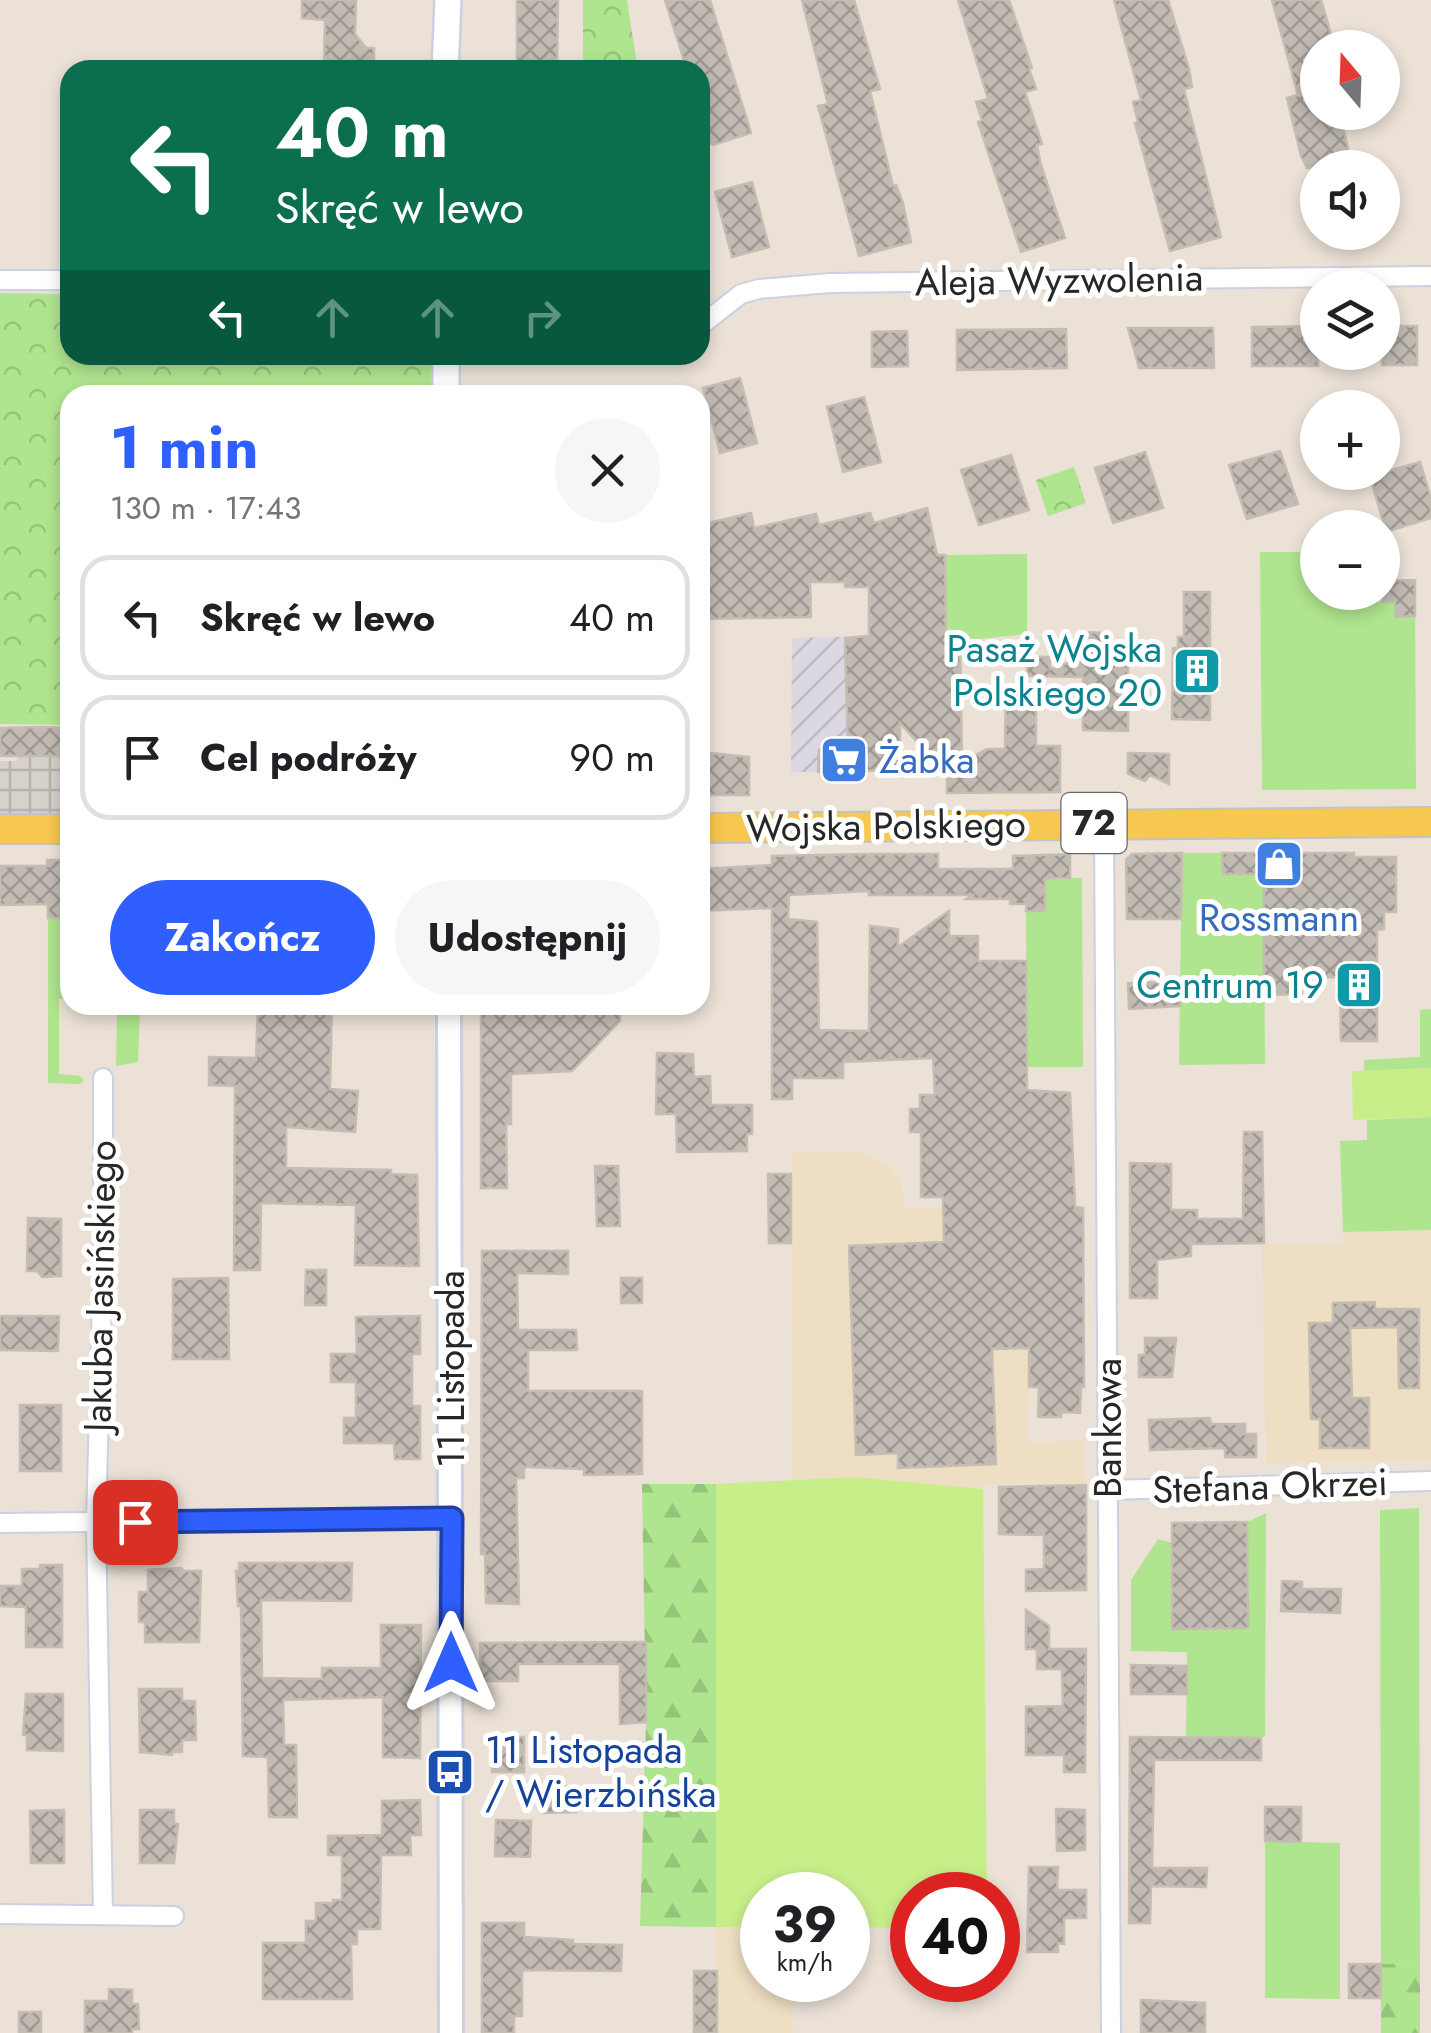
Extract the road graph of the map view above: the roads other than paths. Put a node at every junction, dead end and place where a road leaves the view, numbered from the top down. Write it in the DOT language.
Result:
graph roads {
  1 [pos="448,0"];
  2 [pos="445,60"];
  3 [pos="1431,276"];
  4 [pos="0,280"];
  5 [pos="60,280"];
  6 [pos="710,318"];
  7 [pos="1431,822"];
  8 [pos="1104,823"];
  9 [pos="710,828"];
  10 [pos="0,829"];
  11 [pos="60,829"];
  12 [pos="449,1015"];
  13 [pos="103,1078"];
  14 [pos="1431,1482"];
  15 [pos="1108,1490"];
  16 [pos="452,1518"];
  17 [pos="0,1523"];
  18 [pos="96,1523"];
  19 [pos="0,1914"];
  20 [pos="103,1915"];
  21 [pos="174,1916"];
  22 [pos="451,2033"];
  23 [pos="1111,2033"];
  1 -- 2 [label="main road"];
  3 -- 6 [label="street, Aleja Wyzwolenia"];
  4 -- 5 [label="street"];
  7 -- 8 [label="main road, Wojska Polskiego / 72"];
  8 -- 9 [label="main road, Wojska Polskiego / 72"];
  8 -- 15 [label="street, Bankowa"];
  10 -- 11 [label="main road"];
  12 -- 16 [label="street, 11 Listopada"];
  13 -- 18 [label="street, Jakuba Jasińskiego"];
  14 -- 15 [label="street, Stefana Okrzei"];
  15 -- 23 [label="street, Bankowa"];
  16 -- 18 [label="street"];
  16 -- 22 [label="street, 11 Listopada"];
  17 -- 18 [label="street"];
  18 -- 20 [label="street, Jakuba Jasińskiego"];
  19 -- 20 [label="street"];
  20 -- 21 [label="street"];
}
